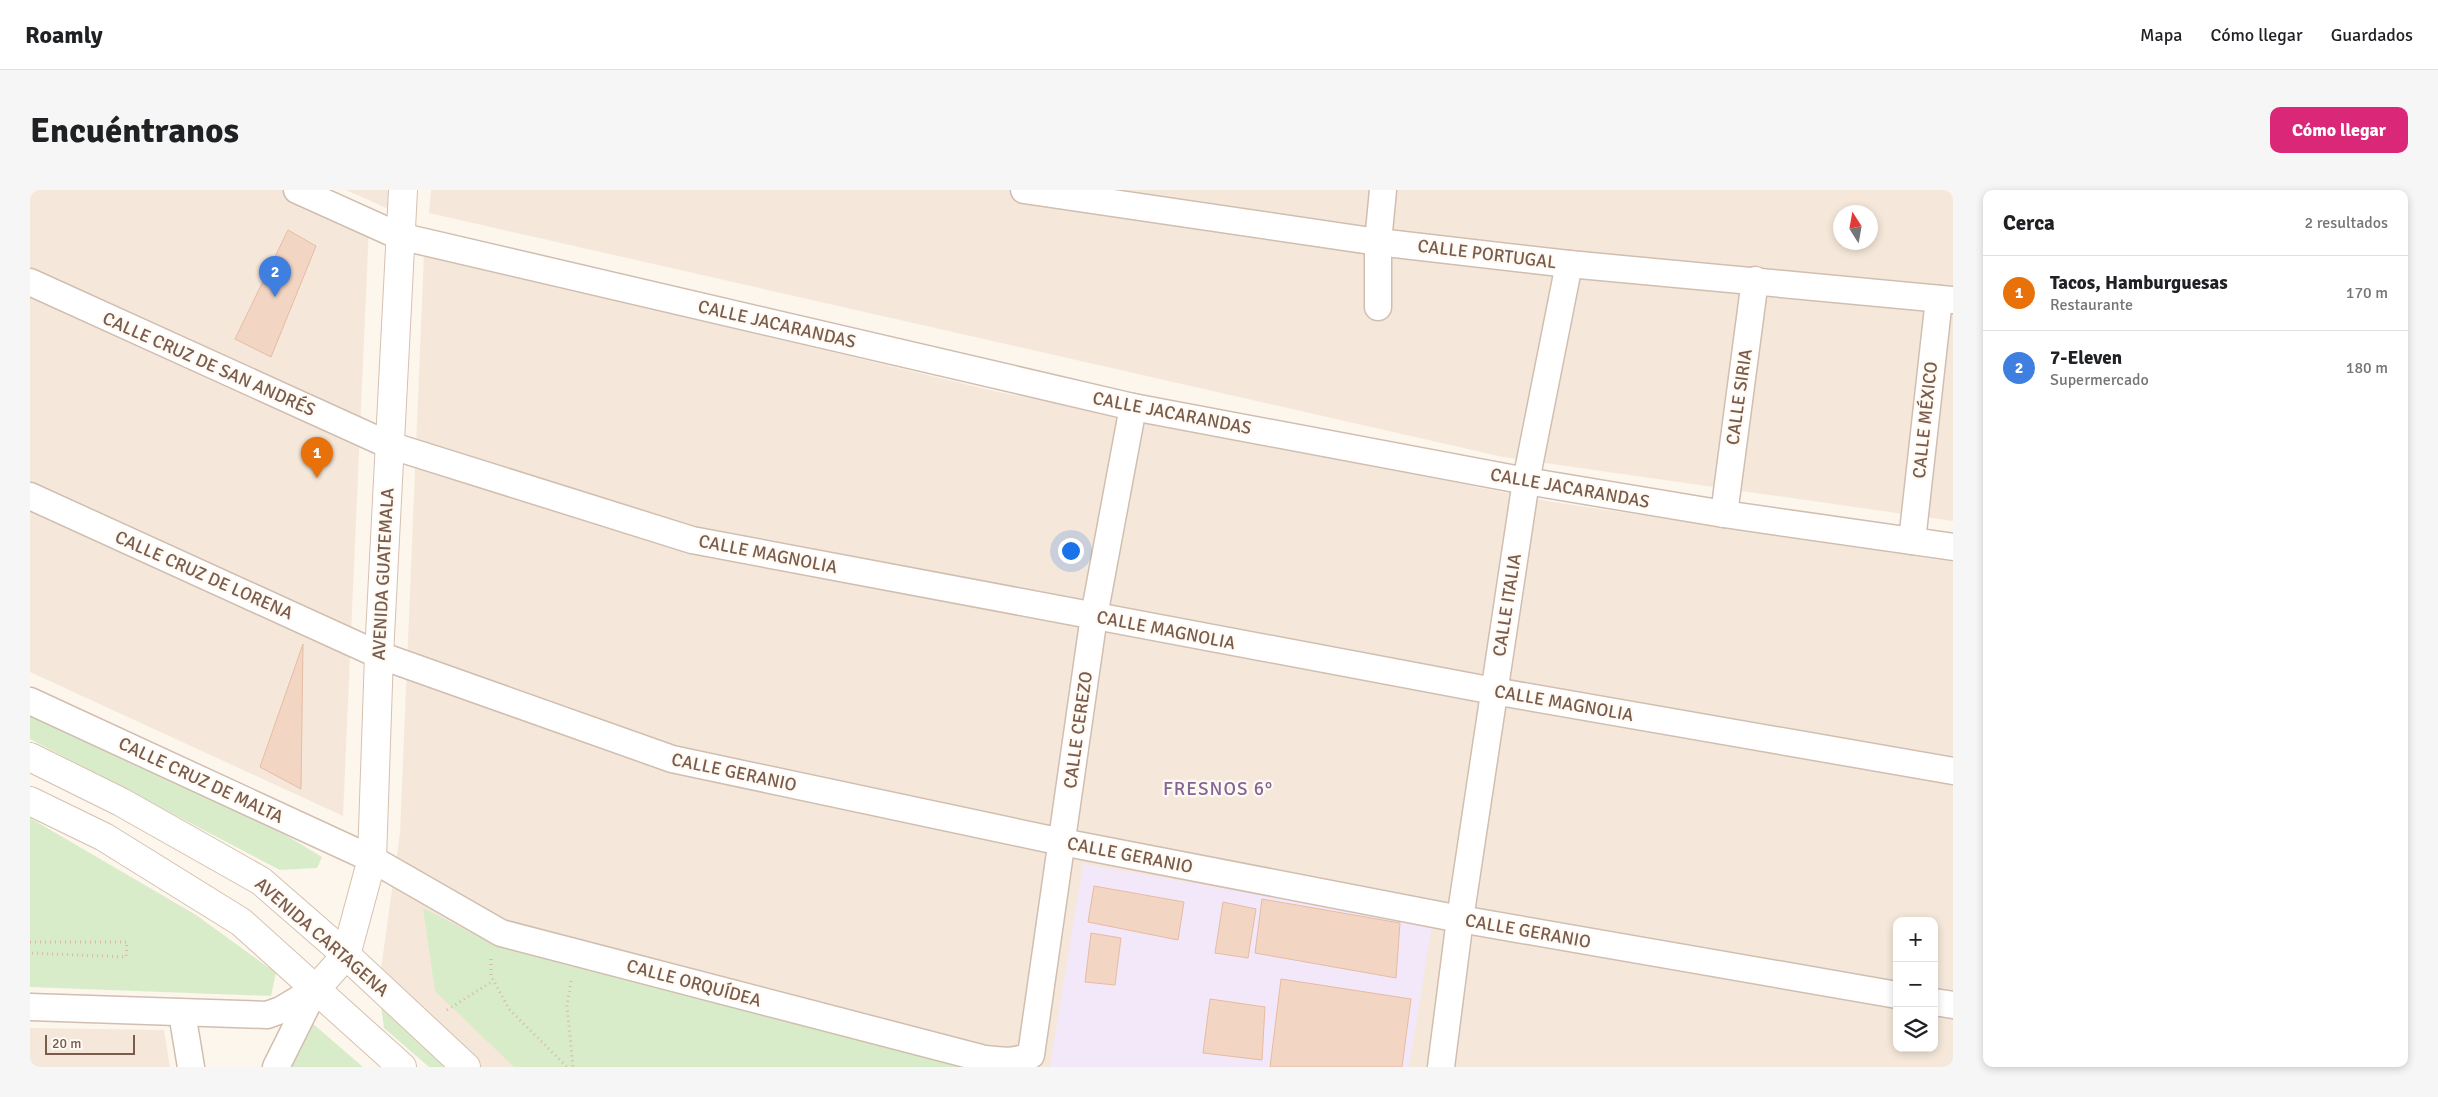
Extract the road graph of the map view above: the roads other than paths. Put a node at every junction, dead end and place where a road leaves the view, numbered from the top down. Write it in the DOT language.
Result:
graph roads {
  1 [pos="297,190"];
  2 [pos="403,190"];
  3 [pos="1024,190"];
  4 [pos="1383,190"];
  5 [pos="399,236"];
  6 [pos="1378,242"];
  7 [pos="1569,264"];
  8 [pos="1755,280"];
  9 [pos="30,282"];
  10 [pos="1946,299"];
  11 [pos="1378,307"];
  12 [pos="1133,407"];
  13 [pos="389,445"];
  14 [pos="1526,481"];
  15 [pos="30,496"];
  16 [pos="1724,514"];
  17 [pos="1912,541"];
  18 [pos="1953,547"];
  19 [pos="1094,616"];
  20 [pos="379,654"];
  21 [pos="1494,691"];
  22 [pos="30,701"];
  23 [pos="30,757"];
  24 [pos="1953,771"];
  25 [pos="30,801"];
  26 [pos="1062,842"];
  27 [pos="372,859"];
  28 [pos="1460,919"];
  29 [pos="346,955"];
  30 [pos="316,989"];
  31 [pos="1893,995"];
  32 [pos="1938,1003"];
  33 [pos="1953,1005"];
  34 [pos="30,1007"];
  35 [pos="182,1012"];
  36 [pos="1031,1055"];
  37 [pos="191,1067"];
  38 [pos="276,1067"];
  39 [pos="402,1067"];
  40 [pos="466,1067"];
  41 [pos="1441,1067"];
  1 -- 5 [label="street, CALLE JACARANDAS"];
  2 -- 5 [label="street, AVENIDA GUATEMALA"];
  3 -- 6 [label="street, CALLE PORTUGAL"];
  4 -- 6 [label="street"];
  5 -- 12 [label="street, CALLE JACARANDAS"];
  5 -- 13 [label="street, AVENIDA GUATEMALA"];
  6 -- 7 [label="street, CALLE PORTUGAL"];
  6 -- 11 [label="street"];
  7 -- 8 [label="street, CALLE PORTUGAL"];
  7 -- 14 [label="street, CALLE ITALIA"];
  8 -- 10 [label="street, CALLE PORTUGAL"];
  8 -- 16 [label="street, CALLE SIRIA"];
  9 -- 13 [label="street, CALLE CRUZ DE SAN ANDRÉS"];
  10 -- 17 [label="street, CALLE MÉXICO"];
  12 -- 14 [label="street, CALLE JACARANDAS"];
  12 -- 19 [label="street, CALLE CEREZO"];
  13 -- 19 [label="street, CALLE MAGNOLIA"];
  13 -- 20 [label="street, AVENIDA GUATEMALA"];
  14 -- 16 [label="street, CALLE JACARANDAS"];
  14 -- 21 [label="street, CALLE ITALIA"];
  15 -- 20 [label="street, CALLE CRUZ DE LORENA"];
  16 -- 17 [label="street, CALLE JACARANDAS"];
  17 -- 18 [label="street, CALLE JACARANDAS"];
  19 -- 21 [label="street, CALLE MAGNOLIA"];
  19 -- 26 [label="street, CALLE CEREZO"];
  20 -- 26 [label="street, CALLE GERANIO"];
  20 -- 27 [label="street, AVENIDA GUATEMALA"];
  21 -- 24 [label="street, CALLE MAGNOLIA"];
  21 -- 28 [label="street, CALLE ITALIA"];
  22 -- 27 [label="street, CALLE CRUZ DE MALTA"];
  23 -- 29 [label="street, AVENIDA CARTAGENA"];
  25 -- 30 [label="street"];
  26 -- 28 [label="street, CALLE GERANIO"];
  26 -- 36 [label="street, CALLE CEREZO"];
  27 -- 29 [label="street, AVENIDA GUATEMALA"];
  27 -- 36 [label="street, CALLE ORQUÍDEA"];
  28 -- 31 [label="street, CALLE GERANIO"];
  28 -- 41 [label="street, CALLE ITALIA"];
  29 -- 30 [label="street"];
  29 -- 40 [label="street, AVENIDA CARTAGENA"];
  30 -- 35 [label="street"];
  30 -- 38 [label="street"];
  30 -- 39 [label="street"];
  32 -- 33 [label="street"];
  34 -- 35 [label="street"];
  35 -- 37 [label="street"];
}
